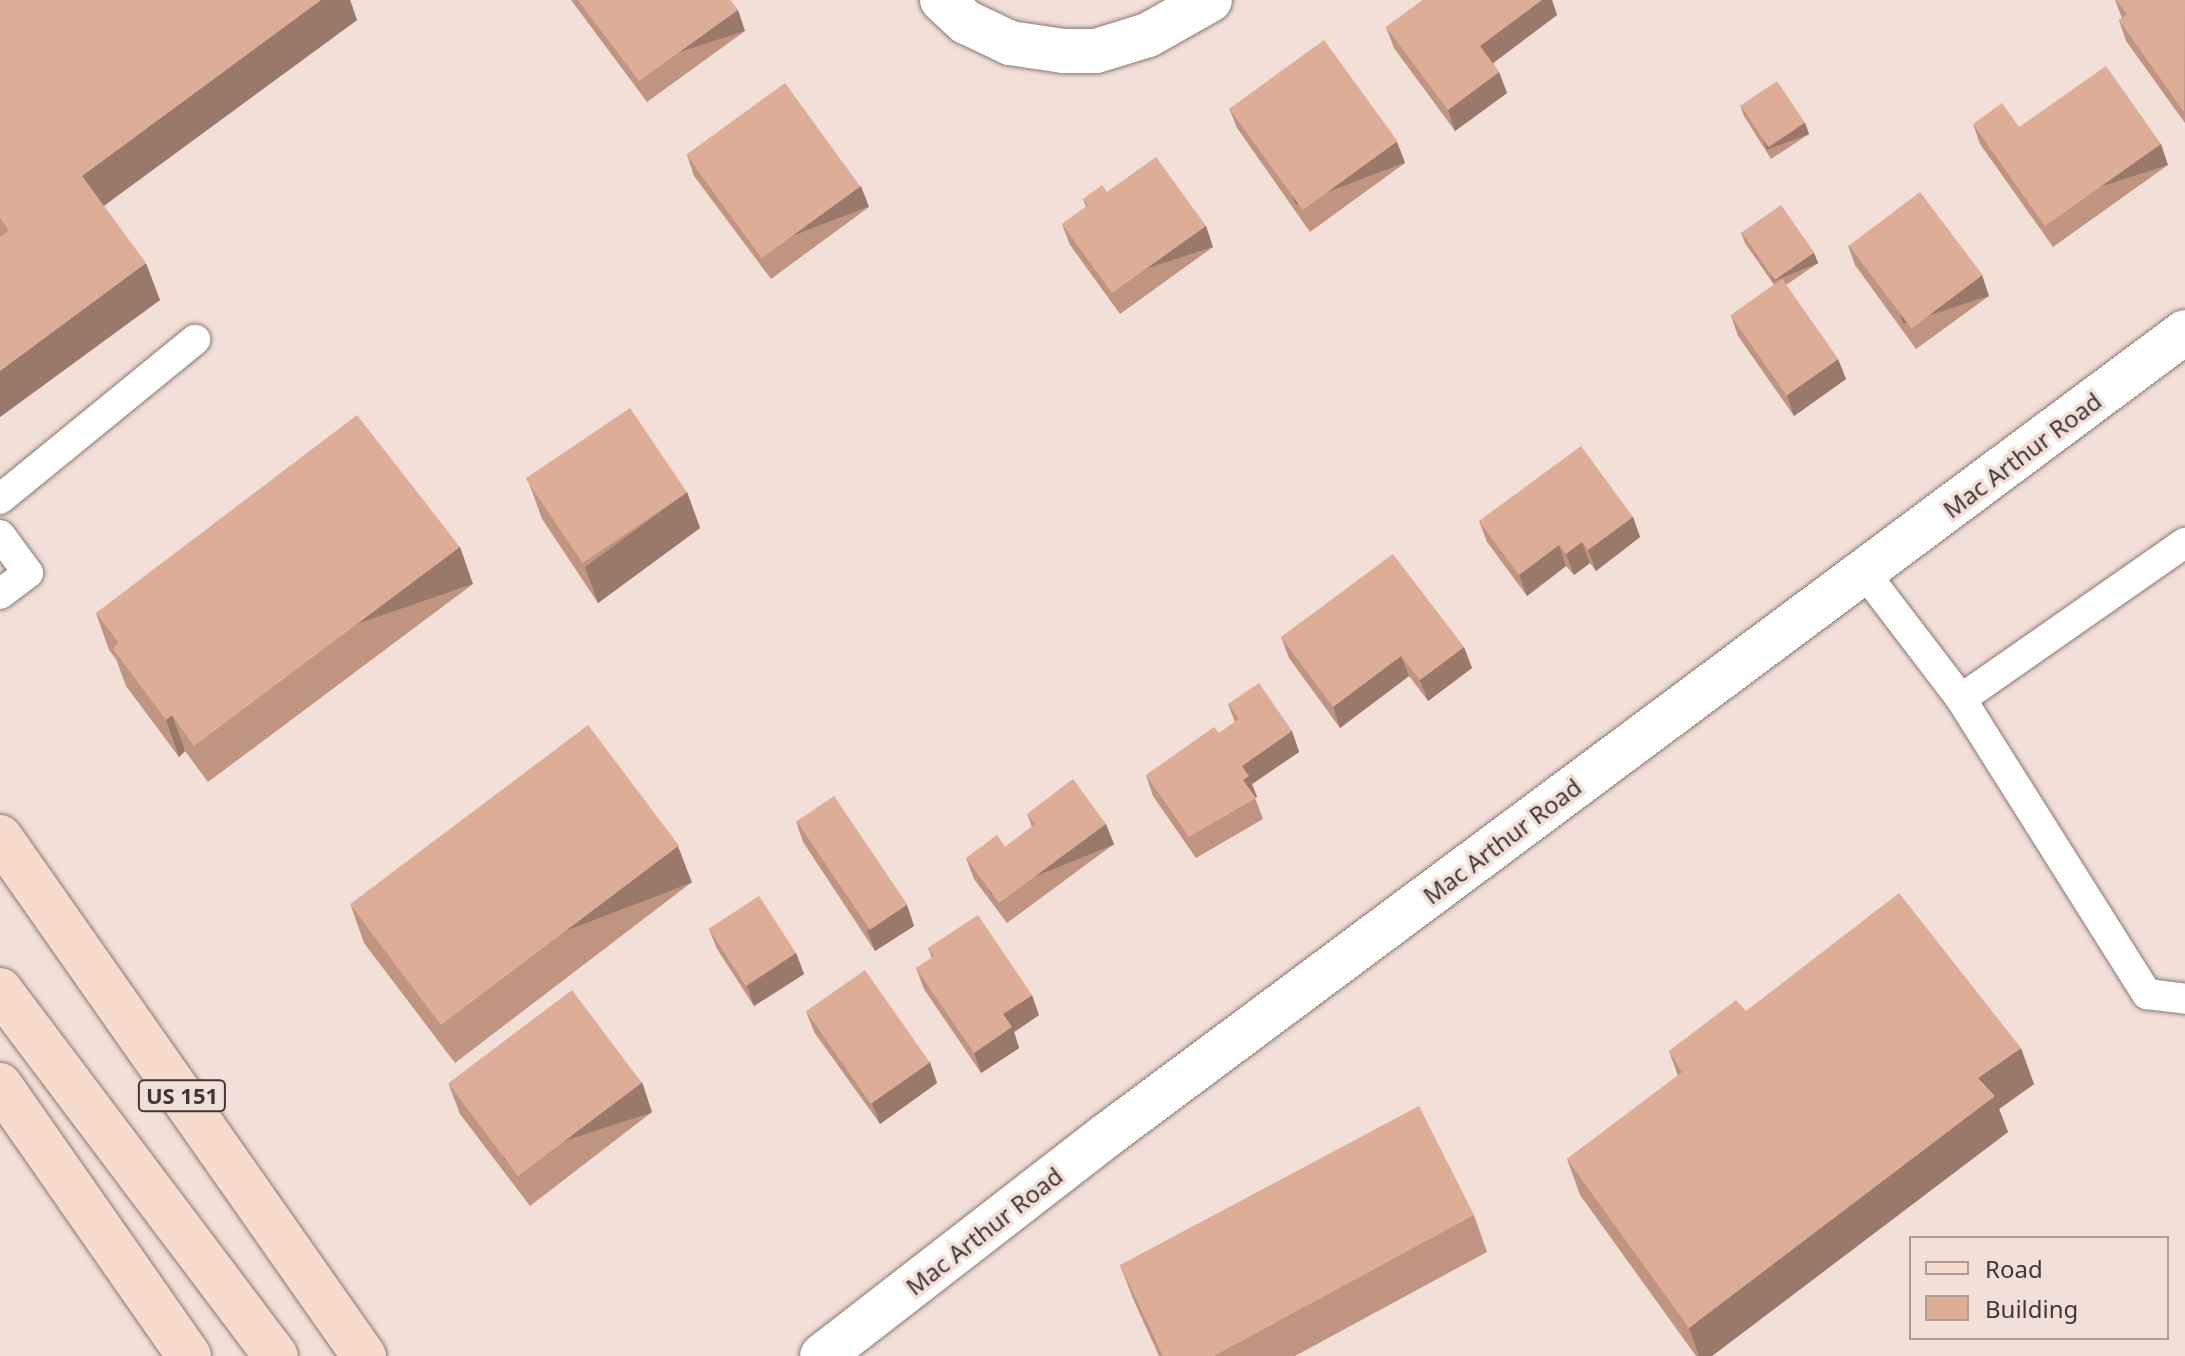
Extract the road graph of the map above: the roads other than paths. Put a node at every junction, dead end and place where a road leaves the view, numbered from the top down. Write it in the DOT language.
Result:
graph roads {
  1 [pos="942,0"];
  2 [pos="1210,0"];
  3 [pos="2185,332"];
  4 [pos="195,340"];
  5 [pos="0,499"];
  6 [pos="0,535"];
  7 [pos="2185,543"];
  8 [pos="1864,572"];
  9 [pos="0,594"];
  10 [pos="1961,699"];
  11 [pos="0,837"];
  12 [pos="0,990"];
  13 [pos="2185,999"];
  14 [pos="0,1085"];
  15 [pos="189,1356"];
  16 [pos="276,1356"];
  17 [pos="364,1356"];
  18 [pos="822,1356"];
  1 -- 2 [label="street"];
  3 -- 8 [label="street, Mac Arthur Road"];
  4 -- 5 [label="lane"];
  6 -- 9 [label="lane"];
  7 -- 10 [label="lane"];
  8 -- 10 [label="lane"];
  8 -- 18 [label="street, Mac Arthur Road"];
  10 -- 13 [label="lane"];
  11 -- 17 [label="main road, US 151"];
  12 -- 16 [label="main road"];
  14 -- 15 [label="main road"];
}
